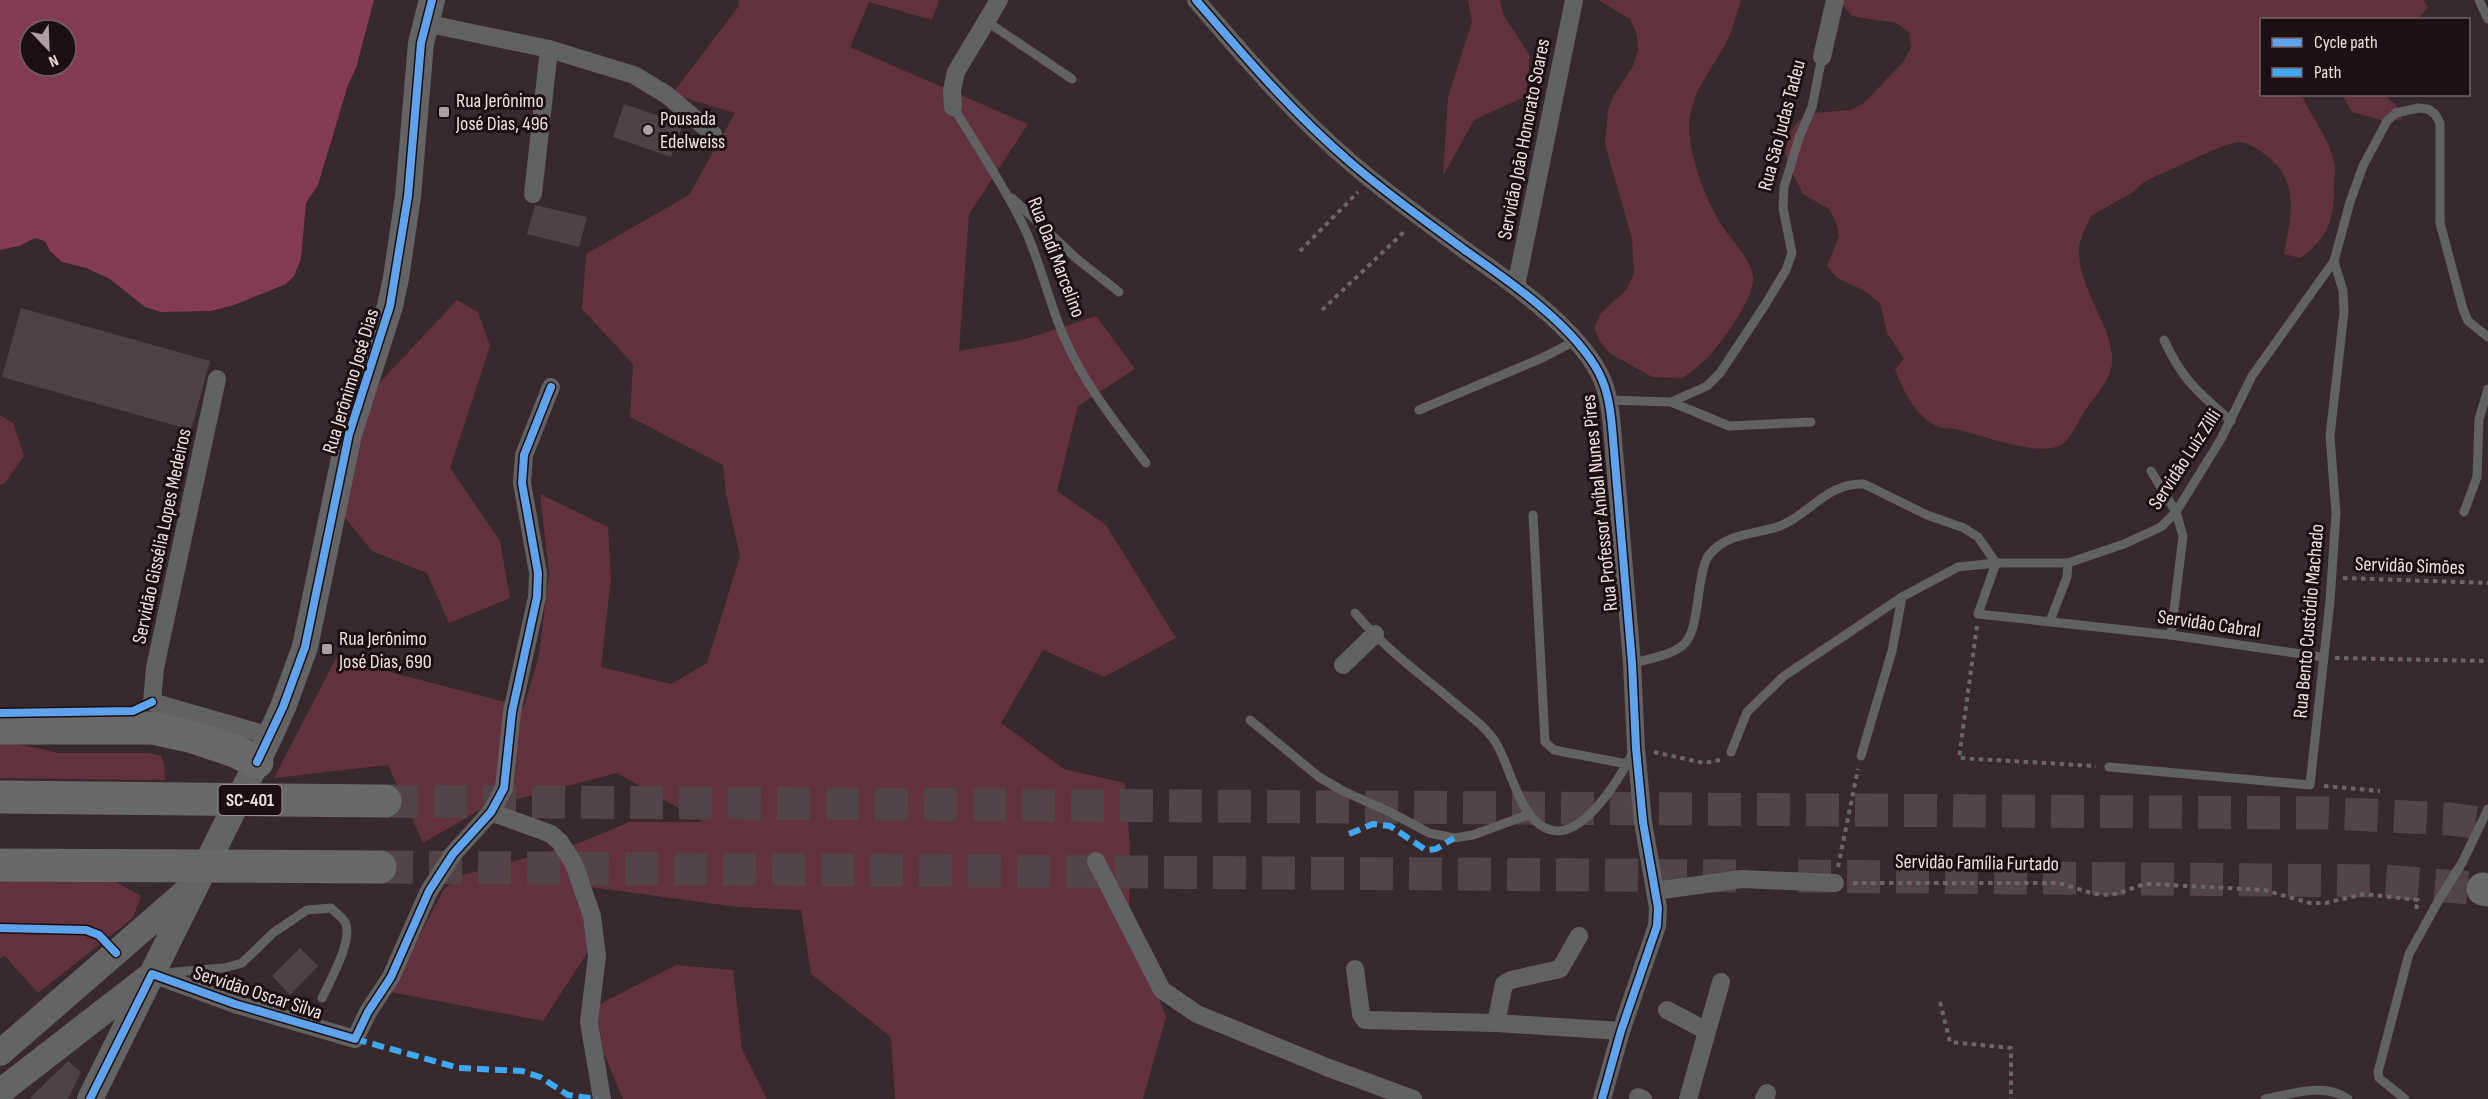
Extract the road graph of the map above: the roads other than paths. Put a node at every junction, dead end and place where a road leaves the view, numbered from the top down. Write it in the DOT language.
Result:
graph roads {
  1 [pos="999,0"];
  2 [pos="1196,0"];
  3 [pos="1574,0"];
  4 [pos="1836,0"];
  5 [pos="2479,0"];
  6 [pos="428,11"];
  7 [pos="2488,19"];
  8 [pos="986,21"];
  9 [pos="549,49"];
  10 [pos="1822,57"];
  11 [pos="1072,79"];
  12 [pos="953,107"];
  13 [pos="713,134"];
  14 [pos="1006,192"];
  15 [pos="533,194"];
  16 [pos="2334,261"];
  17 [pos="1516,286"];
  18 [pos="1119,292"];
  19 [pos="2488,337"];
  20 [pos="2164,340"];
  21 [pos="1575,341"];
  22 [pos="217,379"];
  23 [pos="551,387"];
  24 [pos="2488,389"];
  25 [pos="1609,400"];
  26 [pos="1671,402"];
  27 [pos="1419,410"];
  28 [pos="2231,421"];
  29 [pos="1810,422"];
  30 [pos="1146,463"];
  31 [pos="2151,471"];
  32 [pos="2176,512"];
  33 [pos="2464,512"];
  34 [pos="1533,515"];
  35 [pos="1996,563"];
  36 [pos="2068,563"];
  37 [pos="1902,597"];
  38 [pos="1355,613"];
  39 [pos="2050,621"];
  40 [pos="1375,634"];
  41 [pos="2171,635"];
  42 [pos="2322,657"];
  43 [pos="1632,663"];
  44 [pos="1343,665"];
  45 [pos="152,715"];
  46 [pos="1250,720"];
  47 [pos="0,728"];
  48 [pos="193,737"];
  49 [pos="263,749"];
  50 [pos="1731,752"];
  51 [pos="1631,756"];
  52 [pos="1861,756"];
  53 [pos="2109,767"];
  54 [pos="242,792"];
  55 [pos="0,797"];
  56 [pos="385,801"];
  57 [pos="2488,809"];
  58 [pos="491,812"];
  59 [pos="1530,814"];
  60 [pos="1096,861"];
  61 [pos="0,865"];
  62 [pos="380,867"];
  63 [pos="198,881"];
  64 [pos="1835,883"];
  65 [pos="1655,891"];
  66 [pos="1580,936"];
  67 [pos="125,946"];
  68 [pos="1354,969"];
  69 [pos="152,974"];
  70 [pos="1721,982"];
  71 [pos="322,998"];
  72 [pos="1667,1010"];
  73 [pos="1496,1023"];
  74 [pos="1621,1031"];
  75 [pos="1707,1032"];
  76 [pos="0,1053"];
  77 [pos="0,1092"];
  78 [pos="2300,1095"];
  79 [pos="90,1099"];
  80 [pos="603,1099"];
  81 [pos="1413,1099"];
  82 [pos="1602,1099"];
  83 [pos="1688,1099"];
  84 [pos="2265,1099"];
  85 [pos="2348,1099"];
  86 [pos="2404,1099"];
  1 -- 8 [label="street, Rua Oadi Marcelino"];
  2 -- 17 [label="street, Rua Professor Aníbal Nunes Pires"];
  3 -- 17 [label="street, Servidão João Honorato Soares"];
  4 -- 10 [label="street, Rua São Judas Tadeu"];
  5 -- 7 [label="lane"];
  6 -- 9 [label="street"];
  6 -- 49 [label="main road, Rua Jerônimo José Dias"];
  8 -- 11 [label="lane"];
  8 -- 12 [label="street, Rua Oadi Marcelino"];
  9 -- 13 [label="street"];
  9 -- 15 [label="street"];
  10 -- 26 [label="lane, Rua São Judas Tadeu"];
  12 -- 14 [label="lane, Rua Oadi Marcelino"];
  14 -- 18 [label="lane"];
  14 -- 30 [label="lane, Rua Oadi Marcelino"];
  16 -- 19 [label="lane, Servidão Luiz Zilli"];
  16 -- 28 [label="lane, Servidão Luiz Zilli"];
  16 -- 42 [label="lane, Rua Bento Custódio Machado"];
  17 -- 21 [label="street, Rua Professor Aníbal Nunes Pires"];
  20 -- 28 [label="lane"];
  21 -- 25 [label="street, Rua Professor Aníbal Nunes Pires"];
  21 -- 27 [label="lane"];
  22 -- 45 [label="street, Servidão Gissélia Lopes Medeiros"];
  23 -- 58 [label="street"];
  24 -- 33 [label="lane"];
  25 -- 26 [label="lane, Rua São Judas Tadeu"];
  25 -- 43 [label="street, Rua Professor Aníbal Nunes Pires"];
  26 -- 29 [label="lane"];
  28 -- 32 [label="lane, Servidão Luiz Zilli"];
  31 -- 32 [label="lane"];
  32 -- 36 [label="lane, Servidão Luiz Zilli"];
  32 -- 41 [label="lane"];
  34 -- 51 [label="lane"];
  35 -- 36 [label="lane, Servidão Luiz Zilli"];
  35 -- 37 [label="lane, Servidão Luiz Zilli"];
  35 -- 39 [label="lane, Servidão Cabral"];
  35 -- 43 [label="lane"];
  36 -- 39 [label="lane"];
  37 -- 50 [label="lane, Servidão Luiz Zilli"];
  37 -- 52 [label="lane"];
  38 -- 40 [label="lane"];
  39 -- 41 [label="lane, Servidão Cabral"];
  40 -- 44 [label="street"];
  40 -- 59 [label="lane"];
  41 -- 42 [label="lane, Servidão Cabral"];
  42 -- 53 [label="lane, Rua Bento Custódio Machado"];
  43 -- 51 [label="street, Rua Professor Aníbal Nunes Pires"];
  45 -- 47 [label="highway"];
  45 -- 48 [label="highway"];
  45 -- 49 [label="street"];
  46 -- 59 [label="lane"];
  48 -- 49 [label="highway"];
  48 -- 54 [label="highway"];
  49 -- 54 [label="main road, Rua Jerônimo José Dias"];
  51 -- 59 [label="lane"];
  51 -- 65 [label="street, Rua Professor Aníbal Nunes Pires"];
  54 -- 63 [label="main road, Rua Jerônimo José Dias"];
  55 -- 56 [label="highway, SC-401"];
  57 -- 86 [label="lane"];
  58 -- 69 [label="street, Servidão Oscar Silva"];
  58 -- 80 [label="street"];
  60 -- 81 [label="street"];
  61 -- 62 [label="highway"];
  63 -- 67 [label="main road"];
  63 -- 69 [label="main road, Rua Jerônimo José Dias"];
  64 -- 65 [label="street"];
  65 -- 74 [label="street, Rua Professor Aníbal Nunes Pires"];
  66 -- 73 [label="street"];
  67 -- 69 [label="main road"];
  67 -- 76 [label="main road"];
  68 -- 73 [label="street"];
  69 -- 71 [label="lane"];
  69 -- 77 [label="main road"];
  69 -- 79 [label="main road, Rua Jerônimo José Dias"];
  70 -- 75 [label="street"];
  72 -- 75 [label="street"];
  73 -- 74 [label="street"];
  74 -- 82 [label="street, Rua Professor Aníbal Nunes Pires"];
  75 -- 83 [label="street"];
  78 -- 84 [label="lane"];
  78 -- 85 [label="lane"];
}
